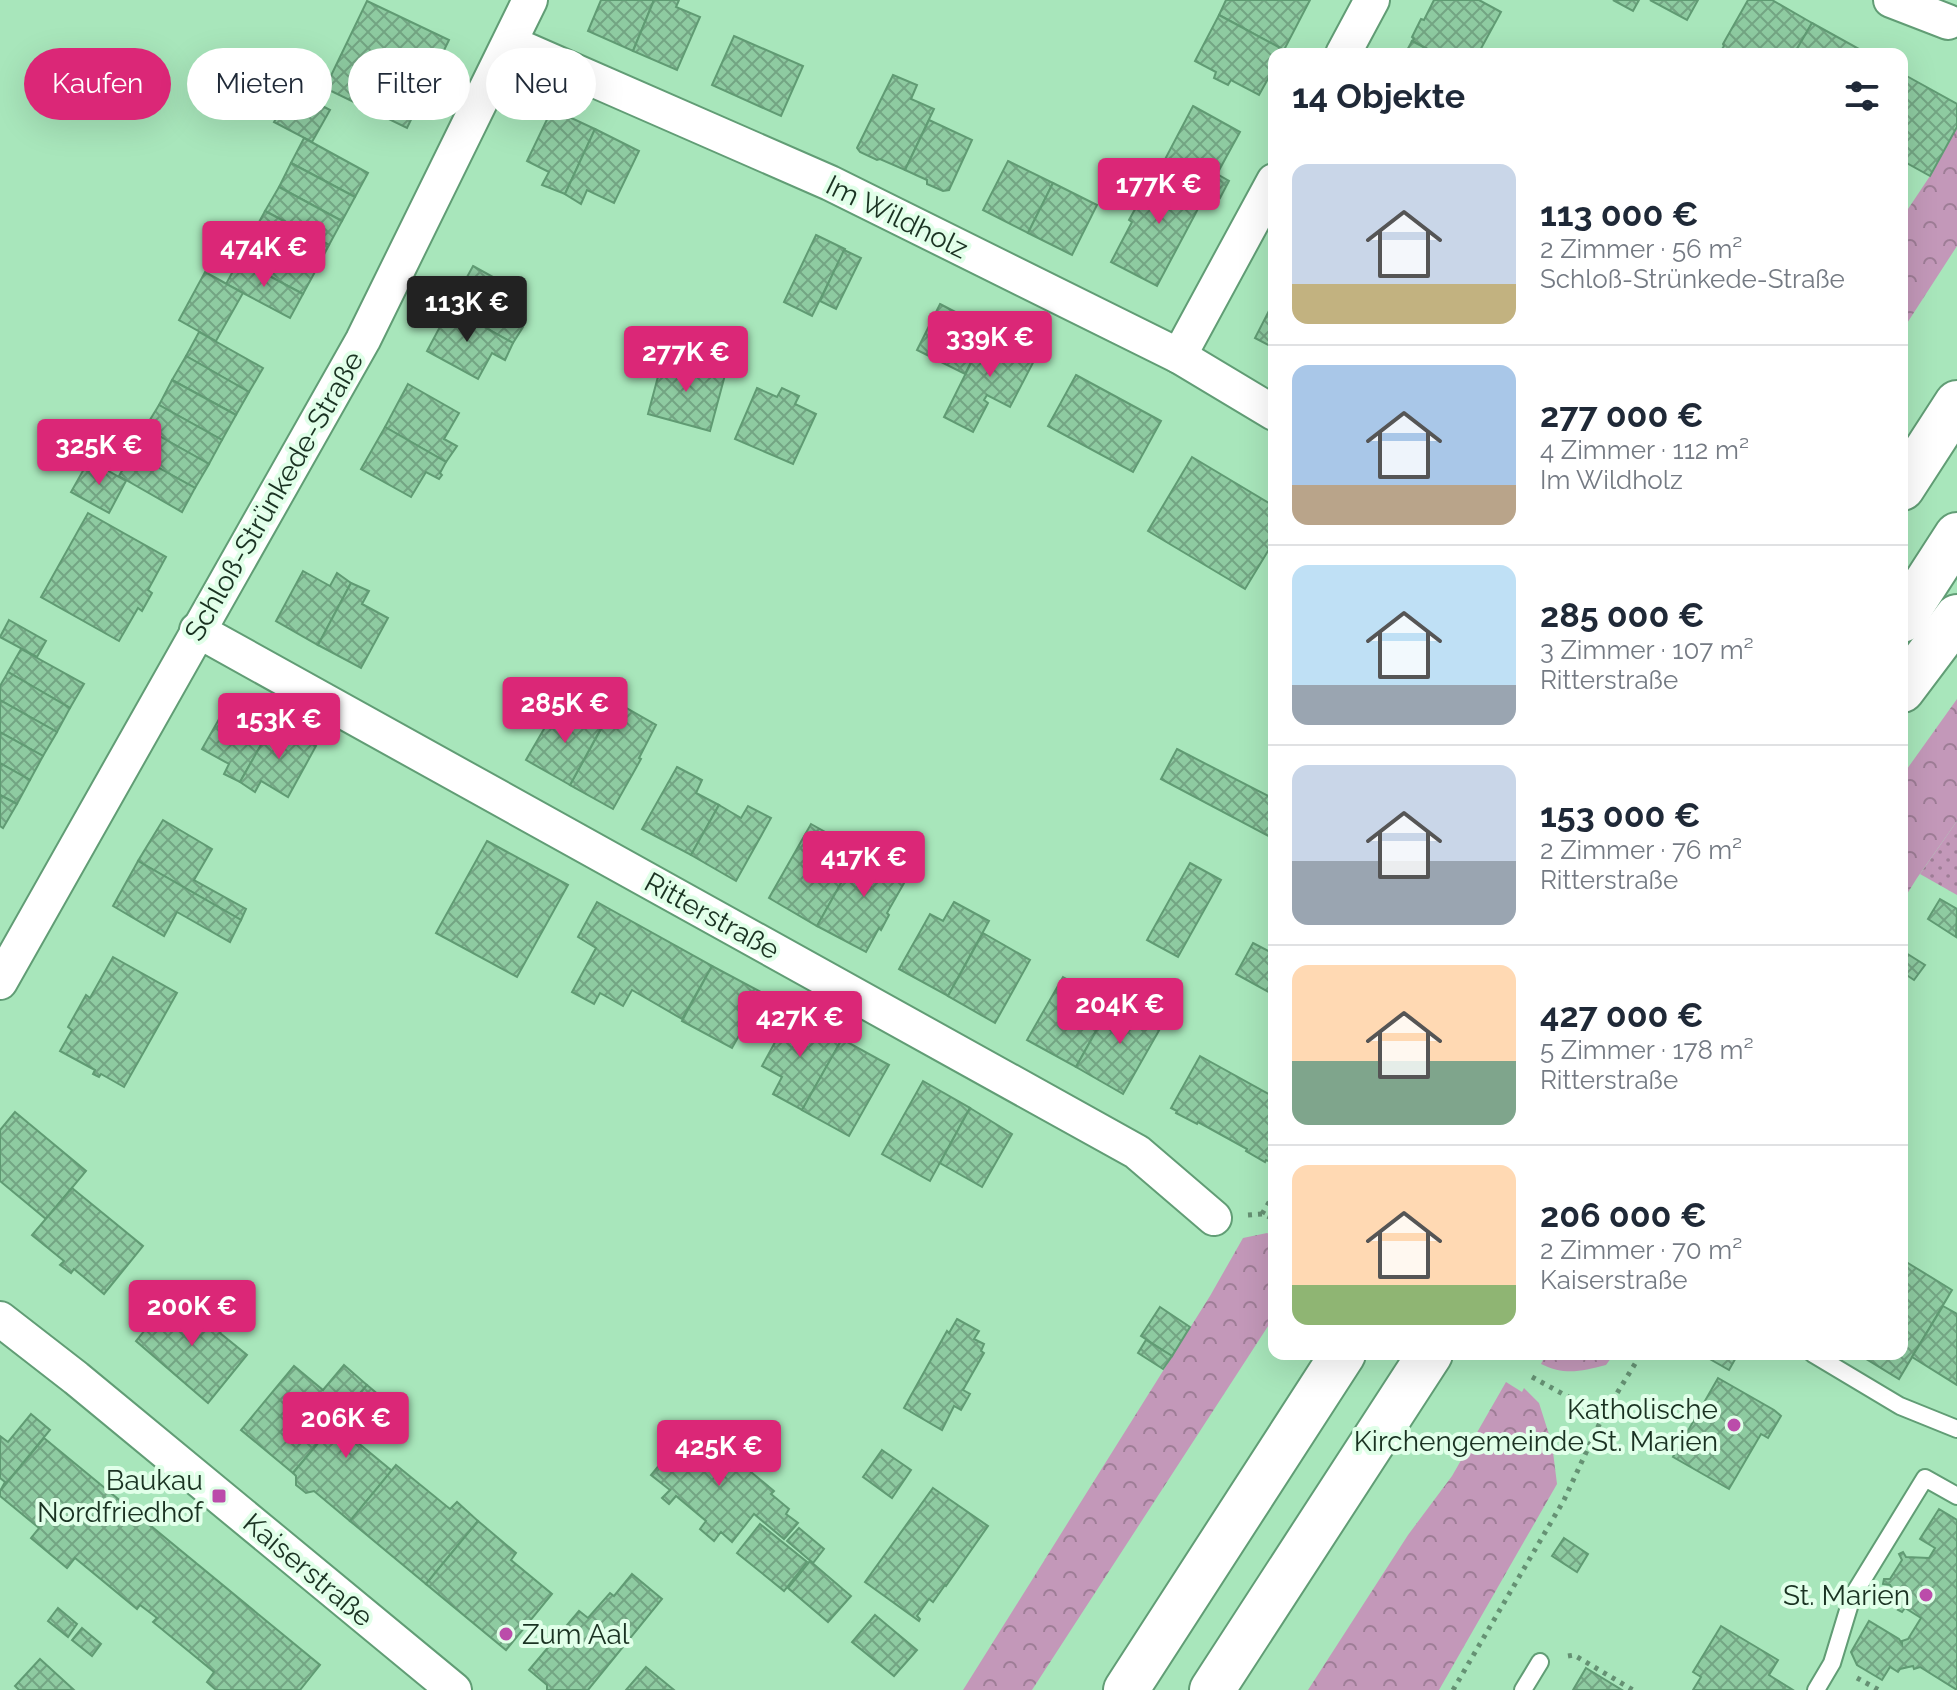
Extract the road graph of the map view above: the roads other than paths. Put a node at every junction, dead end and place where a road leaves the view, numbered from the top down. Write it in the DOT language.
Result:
graph roads {
  1 [pos="530,0"];
  2 [pos="1372,0"];
  3 [pos="1891,0"];
  4 [pos="1953,19"];
  5 [pos="510,43"];
  6 [pos="1346,48"];
  7 [pos="1268,192"];
  8 [pos="1179,356"];
  9 [pos="1957,403"];
  10 [pos="1268,409"];
  11 [pos="1908,479"];
  12 [pos="1957,535"];
  13 [pos="1908,611"];
  14 [pos="1957,617"];
  15 [pos="197,630"];
  16 [pos="1908,682"];
  17 [pos="0,982"];
  18 [pos="1214,1218"];
  19 [pos="0,1319"];
  20 [pos="1339,1360"];
  21 [pos="1426,1360"];
  22 [pos="1823,1360"];
  23 [pos="1957,1429"];
  24 [pos="1957,1496"];
  25 [pos="1540,1662"];
  26 [pos="431,1683"];
  27 [pos="1126,1690"];
  28 [pos="1212,1690"];
  29 [pos="1523,1690"];
  30 [pos="1816,1690"];
  1 -- 5 [label="street, Schloß-Strünkede-Straße"];
  2 -- 6 [label="street"];
  3 -- 4 [label="street"];
  5 -- 8 [label="street, Im Wildholz"];
  5 -- 15 [label="street, Schloß-Strünkede-Straße"];
  7 -- 8 [label="street"];
  8 -- 10 [label="street, Im Wildholz"];
  9 -- 11 [label="highway"];
  12 -- 13 [label="highway"];
  14 -- 16 [label="highway"];
  15 -- 17 [label="street, Schloß-Strünkede-Straße"];
  15 -- 18 [label="street, Ritterstraße"];
  19 -- 26 [label="street, Kaiserstraße"];
  20 -- 27 [label="highway"];
  21 -- 28 [label="highway"];
  22 -- 23 [label="lane"];
  24 -- 30 [label="lane"];
  25 -- 29 [label="lane"];
}
